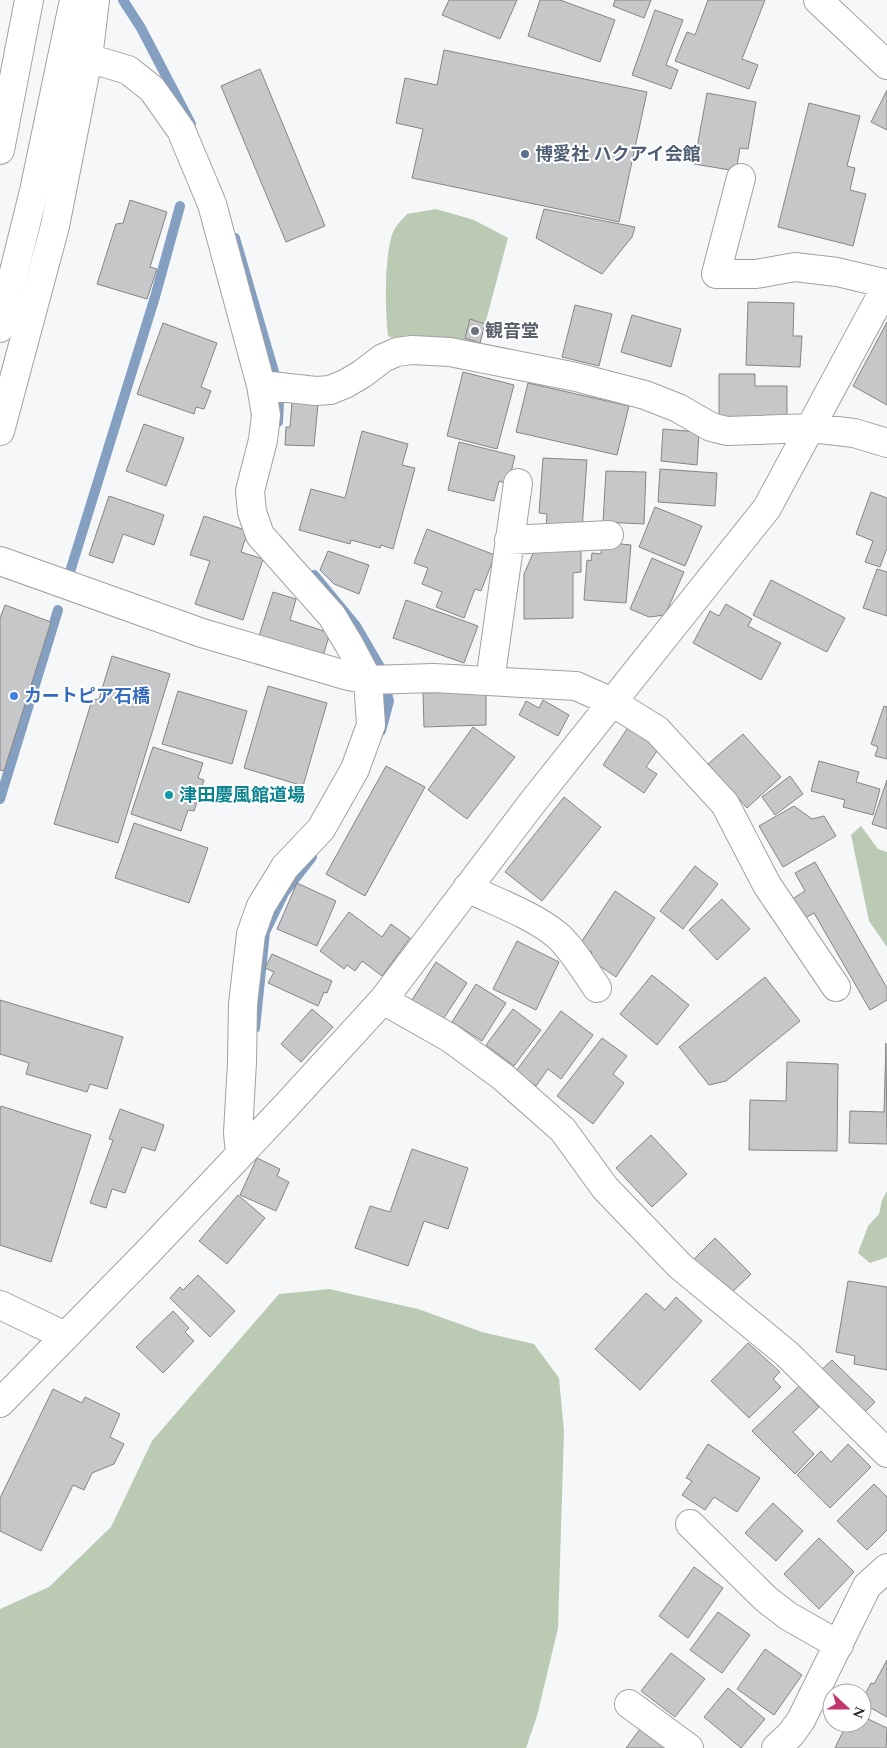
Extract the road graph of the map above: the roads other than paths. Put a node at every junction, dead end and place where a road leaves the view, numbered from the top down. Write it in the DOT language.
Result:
graph roads {
  1 [pos="29,0"];
  2 [pos="74,0"];
  3 [pos="95,0"];
  4 [pos="818,0"];
  5 [pos="88,58"];
  6 [pos="887,65"];
  7 [pos="0,150"];
  8 [pos="741,178"];
  9 [pos="887,284"];
  10 [pos="0,328"];
  11 [pos="272,386"];
  12 [pos="811,428"];
  13 [pos="0,431"];
  14 [pos="887,443"];
  15 [pos="518,483"];
  16 [pos="608,535"];
  17 [pos="509,540"];
  18 [pos="0,561"];
  19 [pos="379,679"];
  20 [pos="490,680"];
  21 [pos="612,702"];
  22 [pos="467,888"];
  23 [pos="836,987"];
  24 [pos="597,988"];
  25 [pos="383,1000"];
  26 [pos="240,1154"];
  27 [pos="0,1305"];
  28 [pos="65,1336"];
  29 [pos="0,1403"];
  30 [pos="887,1453"];
  31 [pos="690,1524"];
  32 [pos="887,1568"];
  33 [pos="839,1644"];
  34 [pos="629,1704"];
  35 [pos="689,1748"];
  36 [pos="776,1748"];
  1 -- 7 [label="main road"];
  2 -- 10 [label="main road"];
  3 -- 5 [label="main road"];
  4 -- 6 [label="main road"];
  5 -- 11 [label="main road"];
  5 -- 13 [label="main road"];
  8 -- 9 [label="main road"];
  9 -- 12 [label="main road"];
  11 -- 12 [label="main road"];
  11 -- 19 [label="main road"];
  12 -- 14 [label="main road"];
  12 -- 21 [label="main road"];
  15 -- 17 [label="main road"];
  16 -- 17 [label="main road"];
  17 -- 20 [label="main road"];
  18 -- 19 [label="main road"];
  19 -- 20 [label="main road"];
  19 -- 26 [label="main road"];
  20 -- 21 [label="main road"];
  21 -- 22 [label="main road"];
  21 -- 23 [label="main road"];
  22 -- 24 [label="main road"];
  22 -- 25 [label="main road"];
  25 -- 26 [label="main road"];
  25 -- 30 [label="main road"];
  26 -- 28 [label="main road"];
  27 -- 28 [label="main road"];
  28 -- 29 [label="main road"];
  31 -- 33 [label="main road"];
  32 -- 33 [label="main road"];
  33 -- 36 [label="main road"];
  34 -- 35 [label="main road"];
}
